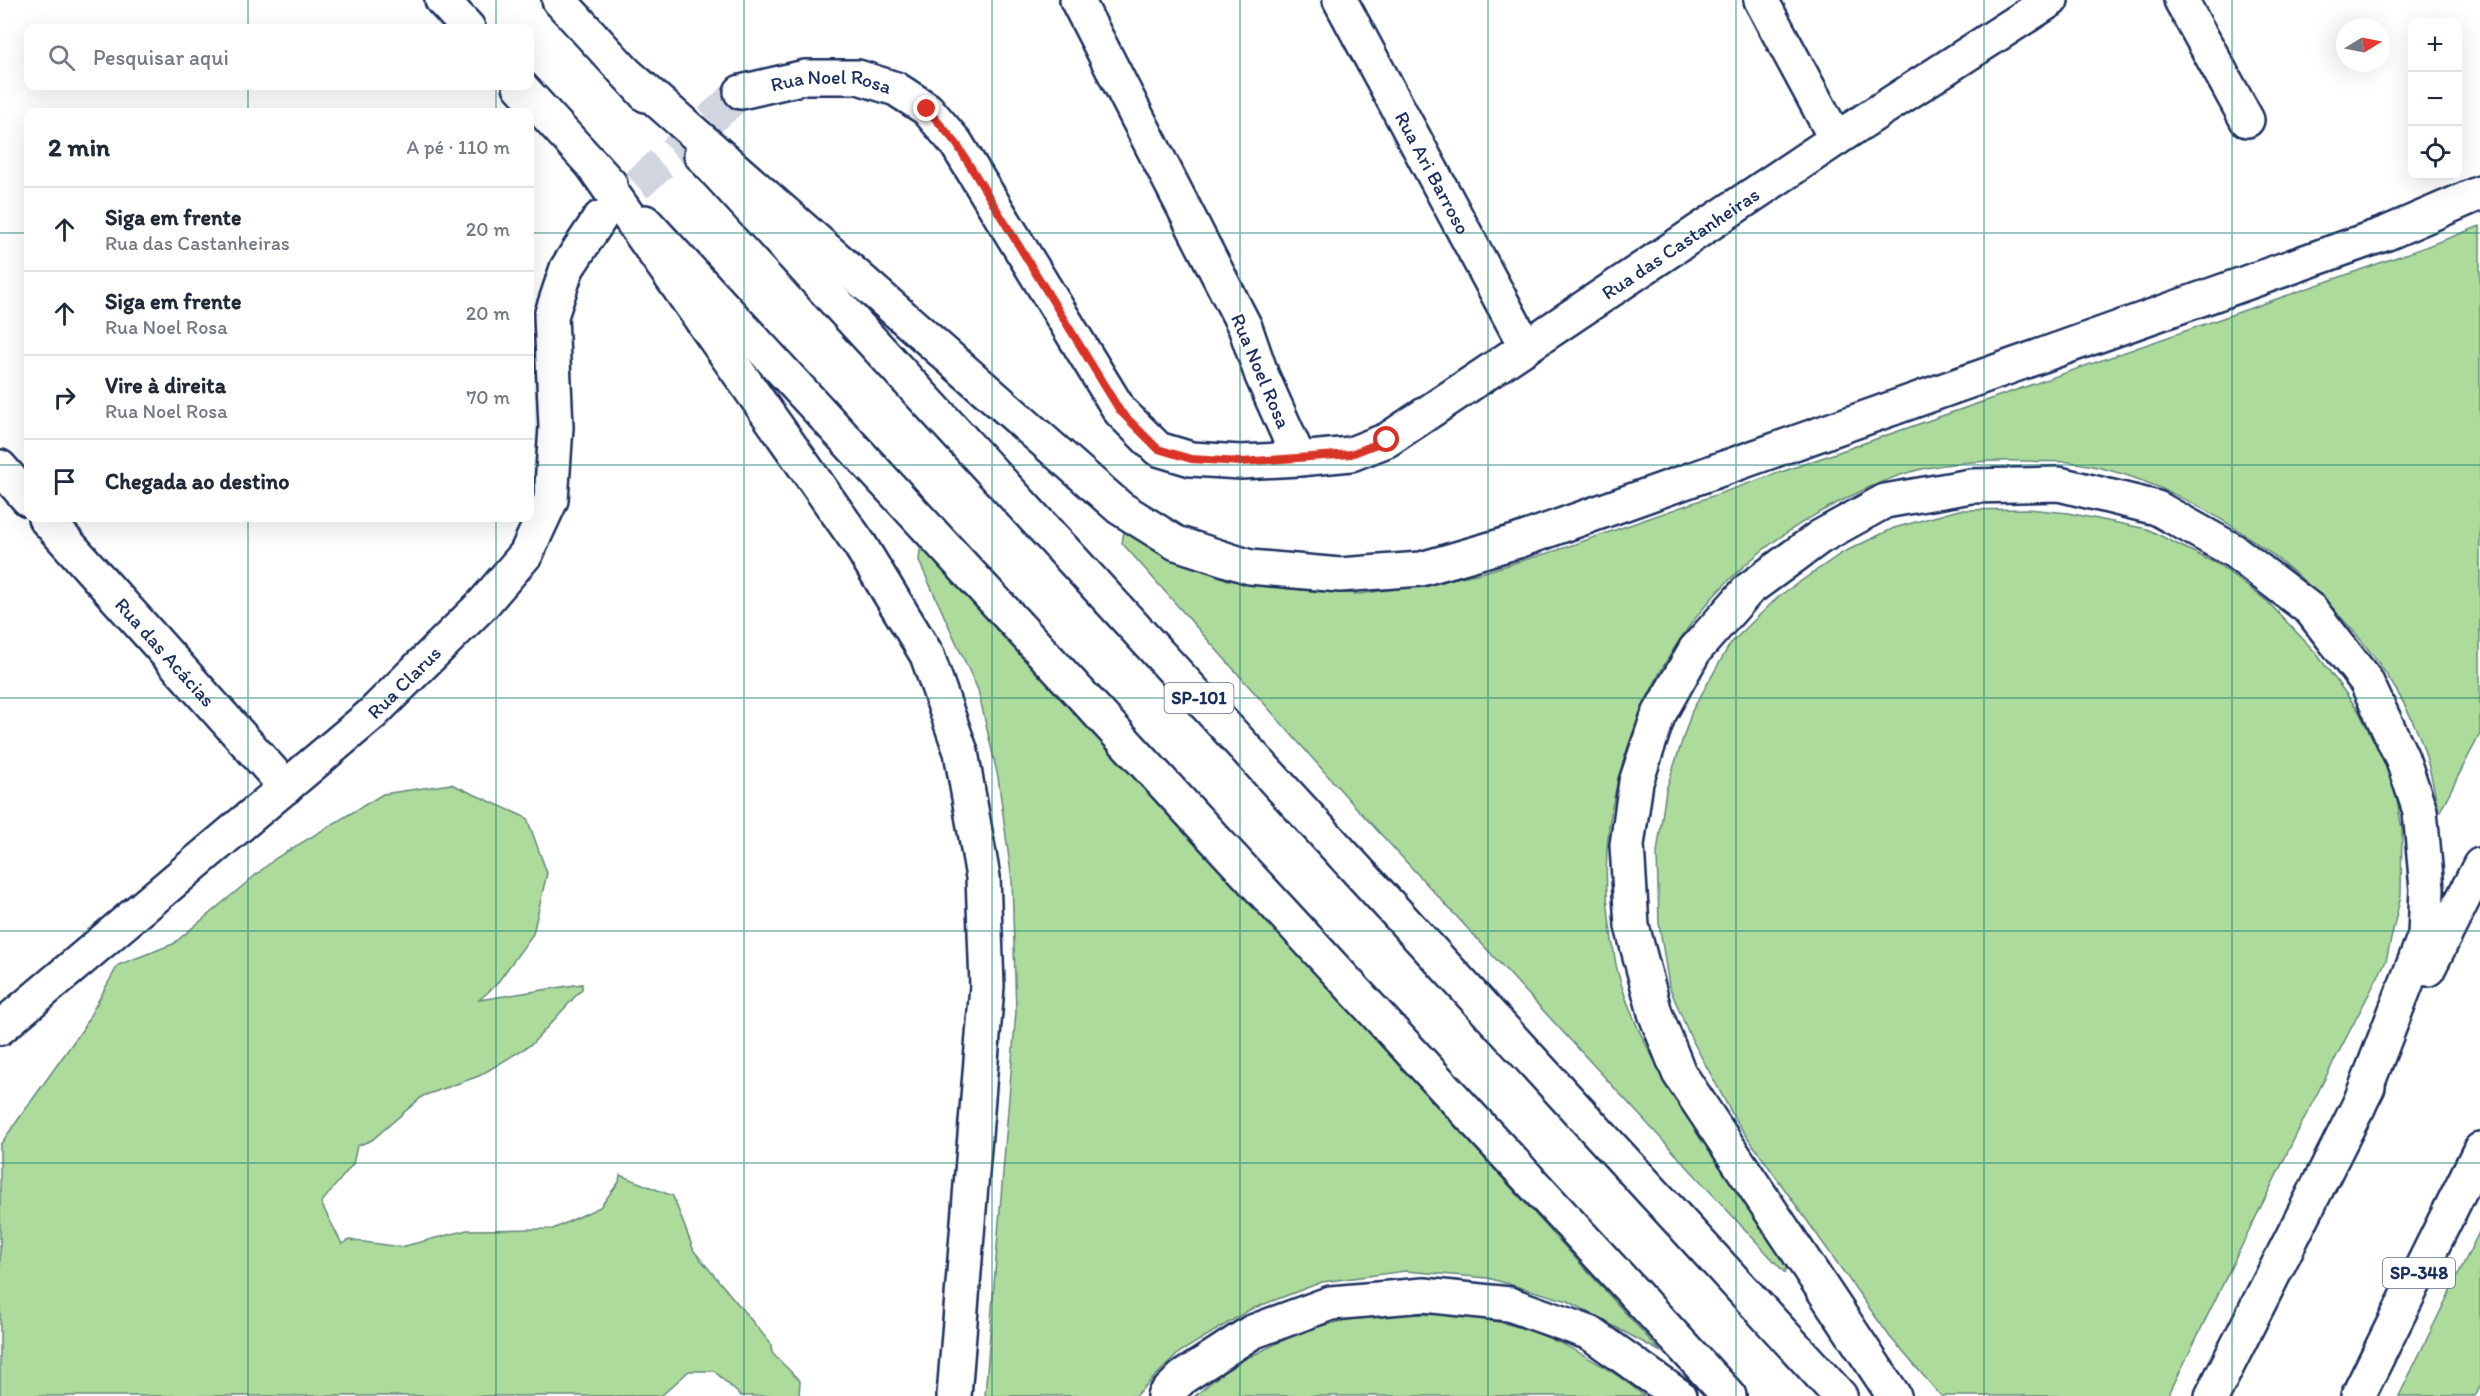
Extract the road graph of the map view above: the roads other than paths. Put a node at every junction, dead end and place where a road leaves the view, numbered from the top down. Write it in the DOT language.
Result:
graph roads {
  1 [pos="442,0"];
  2 [pos="559,0"];
  3 [pos="1077,0"];
  4 [pos="1340,0"];
  5 [pos="1761,0"];
  6 [pos="2051,0"];
  7 [pos="2181,0"];
  8 [pos="464,24"];
  9 [pos="626,73"];
  10 [pos="524,90"];
  11 [pos="741,92"];
  12 [pos="2247,120"];
  13 [pos="1836,139"];
  14 [pos="591,163"];
  15 [pos="2480,193"];
  16 [pos="600,218"];
  17 [pos="1526,346"];
  18 [pos="1299,459"];
  19 [pos="0,467"];
  20 [pos="24,494"];
  21 [pos="49,522"];
  22 [pos="286,787"];
  23 [pos="2480,865"];
  24 [pos="0,1028"];
  25 [pos="2358,1108"];
  26 [pos="2480,1150"];
  27 [pos="954,1396"];
  28 [pos="1164,1396"];
  29 [pos="1679,1396"];
  30 [pos="1729,1396"];
  31 [pos="1840,1396"];
  32 [pos="1894,1396"];
  33 [pos="2212,1396"];
  34 [pos="2358,1396"];
  1 -- 8 [label="main road"];
  2 -- 9 [label="main road, SP-101"];
  3 -- 18 [label="main road, Rua Noel Rosa"];
  4 -- 17 [label="main road, Rua Ari Barroso"];
  5 -- 13 [label="main road"];
  6 -- 13 [label="main road, Rua das Castanheiras"];
  7 -- 12 [label="main road"];
  9 -- 15 [label="main road"];
  9 -- 31 [label="main road, SP-101"];
  10 -- 14 [label="main road"];
  11 -- 18 [label="main road, Rua Noel Rosa"];
  13 -- 17 [label="main road, Rua das Castanheiras"];
  14 -- 27 [label="main road"];
  14 -- 30 [label="main road"];
  16 -- 22 [label="main road, Rua Clarus"];
  17 -- 18 [label="main road, Rua das Castanheiras"];
  19 -- 20 [label="main road"];
  21 -- 22 [label="main road, Rua das Acácias"];
  22 -- 24 [label="main road, Rua Clarus"];
  23 -- 25 [label="main road"];
  25 -- 32 [label="main road"];
  25 -- 33 [label="main road"];
  26 -- 34 [label="main road, SP-348"];
  28 -- 29 [label="main road"];
}
